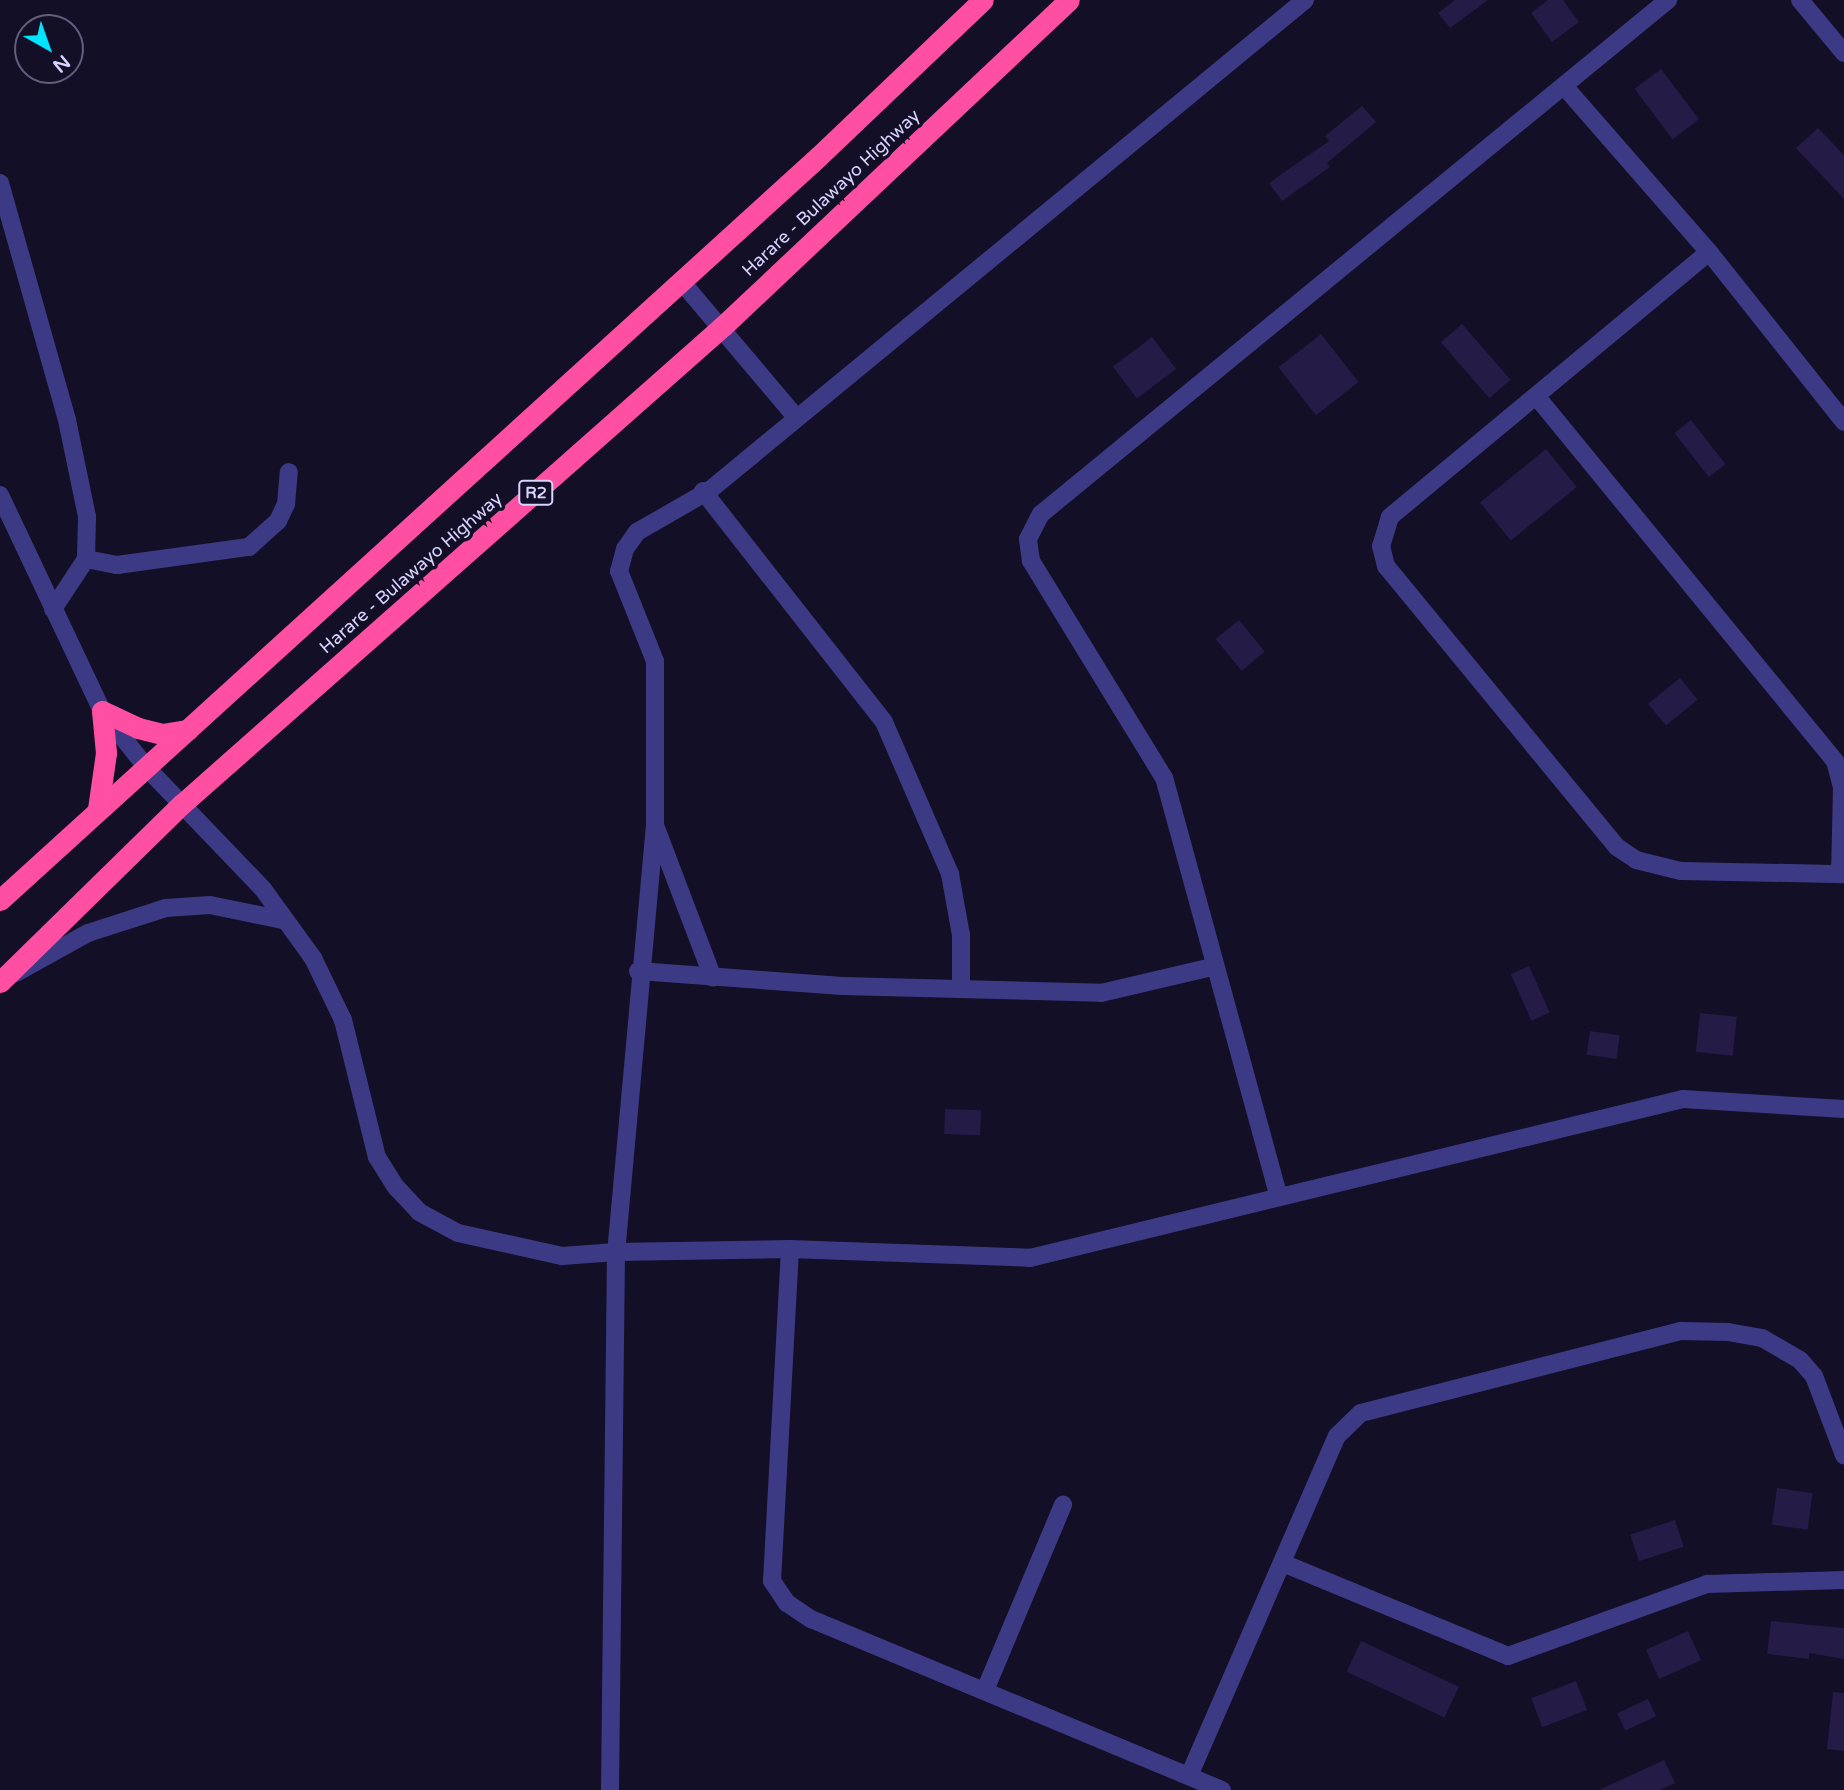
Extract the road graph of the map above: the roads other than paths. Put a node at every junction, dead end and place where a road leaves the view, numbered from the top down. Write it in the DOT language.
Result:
graph roads {
  1 [pos="983,0"];
  2 [pos="1069,0"];
  3 [pos="1305,0"];
  4 [pos="1668,0"];
  5 [pos="1800,0"];
  6 [pos="1844,53"];
  7 [pos="1563,86"];
  8 [pos="0,183"];
  9 [pos="1709,252"];
  10 [pos="681,282"];
  11 [pos="723,326"];
  12 [pos="1537,397"];
  13 [pos="795,416"];
  14 [pos="1844,422"];
  15 [pos="289,472"];
  16 [pos="703,491"];
  17 [pos="0,495"];
  18 [pos="86,559"];
  19 [pos="53,609"];
  20 [pos="102,711"];
  21 [pos="188,730"];
  22 [pos="146,767"];
  23 [pos="182,804"];
  24 [pos="98,809"];
  25 [pos="655,825"];
  26 [pos="1842,874"];
  27 [pos="0,900"];
  28 [pos="283,920"];
  29 [pos="1212,967"];
  30 [pos="638,971"];
  31 [pos="713,978"];
  32 [pos="1,981"];
  33 [pos="961,986"];
  34 [pos="1844,1109"];
  35 [pos="1278,1194"];
  36 [pos="790,1249"];
  37 [pos="616,1252"];
  38 [pos="1844,1455"];
  39 [pos="1063,1505"];
  40 [pos="1285,1564"];
  41 [pos="1844,1580"];
  42 [pos="986,1688"];
  43 [pos="1189,1776"];
  44 [pos="610,1790"];
  45 [pos="1222,1790"];
  1 -- 10 [label="highway, Harare - Bulawayo Highway"];
  2 -- 11 [label="highway, Harare - Bulawayo Highway / R2"];
  3 -- 13 [label="street"];
  4 -- 7 [label="street"];
  5 -- 6 [label="street"];
  7 -- 9 [label="street"];
  7 -- 29 [label="street"];
  8 -- 18 [label="street"];
  9 -- 12 [label="street"];
  9 -- 14 [label="street"];
  10 -- 11 [label="street"];
  10 -- 21 [label="highway, Harare - Bulawayo Highway"];
  11 -- 13 [label="street"];
  11 -- 23 [label="highway, Harare - Bulawayo Highway / R2"];
  12 -- 26 [label="street"];
  12 -- 26 [label="street"];
  13 -- 16 [label="street"];
  15 -- 18 [label="street"];
  16 -- 25 [label="street"];
  16 -- 33 [label="street"];
  17 -- 19 [label="street"];
  18 -- 19 [label="street"];
  19 -- 20 [label="street"];
  20 -- 21 [label="highway"];
  20 -- 22 [label="street"];
  20 -- 24 [label="highway"];
  21 -- 22 [label="highway, Harare - Bulawayo Highway"];
  22 -- 23 [label="street"];
  22 -- 24 [label="highway, Harare - Bulawayo Highway"];
  23 -- 28 [label="street"];
  23 -- 32 [label="highway, Harare - Bulawayo Highway / R2"];
  24 -- 27 [label="highway, Harare - Bulawayo Highway"];
  25 -- 30 [label="street"];
  25 -- 31 [label="street"];
  28 -- 32 [label="street"];
  28 -- 37 [label="street"];
  29 -- 33 [label="street"];
  29 -- 35 [label="street"];
  30 -- 31 [label="street"];
  30 -- 37 [label="street"];
  31 -- 33 [label="street"];
  34 -- 35 [label="street"];
  35 -- 36 [label="street"];
  36 -- 37 [label="street"];
  36 -- 42 [label="street"];
  37 -- 44 [label="street"];
  38 -- 40 [label="street"];
  39 -- 42 [label="street"];
  40 -- 41 [label="street"];
  40 -- 43 [label="street"];
  42 -- 43 [label="street"];
  43 -- 45 [label="street"];
}
